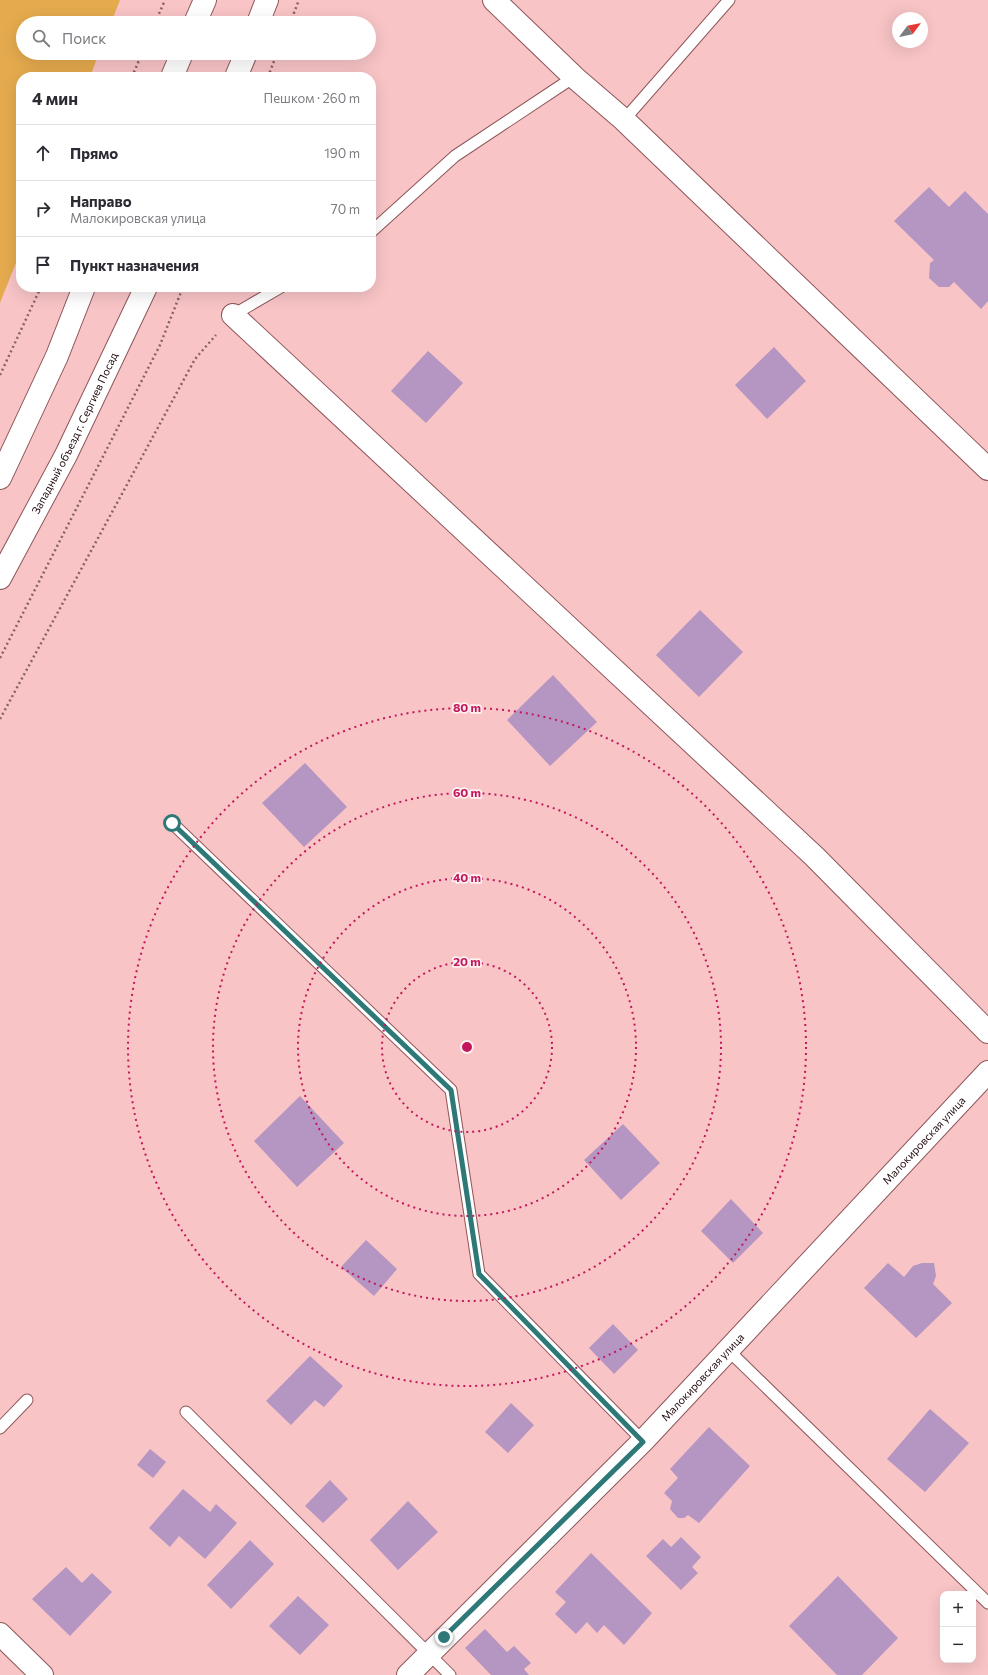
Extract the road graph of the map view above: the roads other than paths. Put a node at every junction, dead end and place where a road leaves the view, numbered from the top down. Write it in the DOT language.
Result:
graph roads {
  1 [pos="205,0"];
  2 [pos="267,0"];
  3 [pos="494,0"];
  4 [pos="729,0"];
  5 [pos="198,16"];
  6 [pos="261,16"];
  7 [pos="179,60"];
  8 [pos="243,60"];
  9 [pos="174,72"];
  10 [pos="238,72"];
  11 [pos="574,77"];
  12 [pos="624,120"];
  13 [pos="376,227"];
  14 [pos="82,292"];
  15 [pos="144,292"];
  16 [pos="273,292"];
  17 [pos="233,315"];
  18 [pos="988,469"];
  19 [pos="0,478"];
  20 [pos="0,578"];
  21 [pos="172,823"];
  22 [pos="988,1032"];
  23 [pos="988,1072"];
  24 [pos="729,1351"];
  25 [pos="27,1400"];
  26 [pos="186,1412"];
  27 [pos="0,1428"];
  28 [pos="643,1442"];
  29 [pos="988,1603"];
  30 [pos="0,1634"];
  31 [pos="428,1654"];
  32 [pos="42,1675"];
  33 [pos="408,1675"];
  34 [pos="450,1675"];
  1 -- 5 [label="street"];
  2 -- 6 [label="street"];
  3 -- 11 [label="street"];
  4 -- 12 [label="lane"];
  7 -- 9 [label="street"];
  8 -- 10 [label="street"];
  11 -- 12 [label="street"];
  11 -- 13 [label="lane"];
  12 -- 18 [label="street"];
  14 -- 19 [label="street"];
  15 -- 20 [label="street, Западный объезд г. Сергиев Посад"];
  16 -- 17 [label="lane"];
  17 -- 22 [label="street"];
  21 -- 28 [label="lane"];
  23 -- 24 [label="street, Малокировская улица"];
  24 -- 28 [label="street, Малокировская улица"];
  24 -- 29 [label="lane"];
  25 -- 27 [label="lane"];
  26 -- 31 [label="lane"];
  28 -- 31 [label="street, Малокировская улица"];
  30 -- 32 [label="street"];
  31 -- 33 [label="street, Малокировская улица"];
  31 -- 34 [label="lane"];
}
